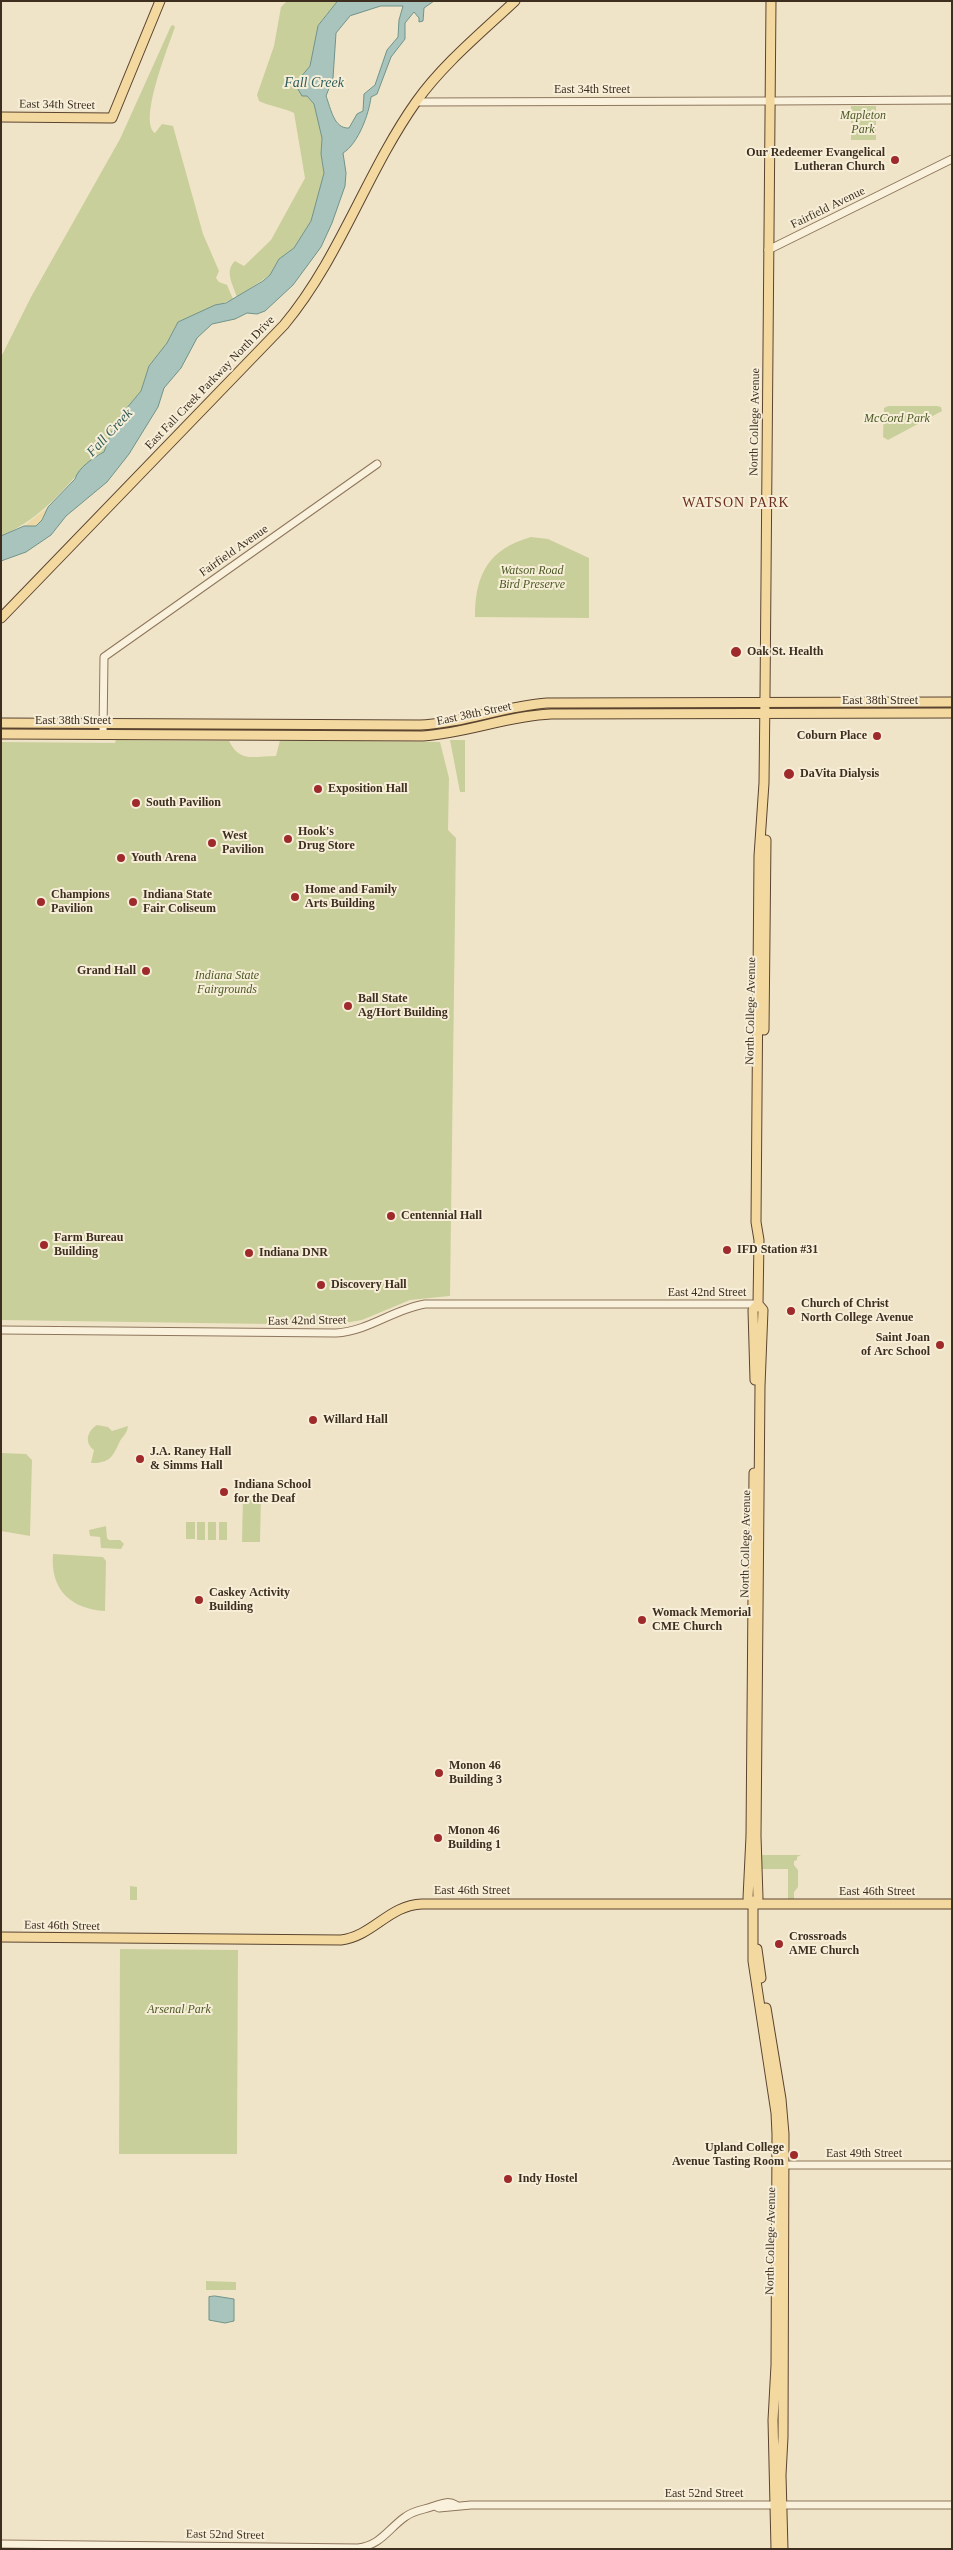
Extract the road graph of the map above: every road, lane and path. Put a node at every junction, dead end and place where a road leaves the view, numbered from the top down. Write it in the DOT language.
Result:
graph roads {
  1 [pos="160,1"];
  2 [pos="515,1"];
  3 [pos="771,1"];
  4 [pos="952,100"];
  5 [pos="771,101"];
  6 [pos="416,102"];
  7 [pos="1,117"];
  8 [pos="952,159"];
  9 [pos="768,250"];
  10 [pos="376,464"];
  11 [pos="1,618"];
  12 [pos="765,702"];
  13 [pos="952,702"];
  14 [pos="764,713"];
  15 [pos="952,713"];
  16 [pos="1,723"];
  17 [pos="103,723"];
  18 [pos="1,734"];
  19 [pos="103,734"];
  20 [pos="758,1304"];
  21 [pos="1,1330"];
  22 [pos="753,1904"];
  23 [pos="952,1904"];
  24 [pos="1,1937"];
  25 [pos="952,2165"];
  26 [pos="781,2166"];
  27 [pos="779,2505"];
  28 [pos="952,2505"];
  29 [pos="1,2544"];
  30 [pos="776,2549"];
  31 [pos="783,2549"];
  1 -- 7 [label="main road, East 34th Street"];
  2 -- 6 [label="main road, East Fall Creek Parkway North Drive"];
  3 -- 5 [label="main road, North College Avenue"];
  4 -- 5 [label="street, East 34th Street"];
  5 -- 6 [label="street, East 34th Street"];
  5 -- 9 [label="main road, North College Avenue"];
  6 -- 11 [label="main road, East Fall Creek Parkway North Drive"];
  8 -- 9 [label="street, Fairfield Avenue"];
  9 -- 12 [label="main road, North College Avenue"];
  10 -- 17 [label="street, Fairfield Avenue"];
  12 -- 13 [label="main road, East 38th Street"];
  12 -- 14 [label="main road, North College Avenue"];
  12 -- 17 [label="main road, East 38th Street"];
  14 -- 15 [label="main road, East 38th Street"];
  14 -- 19 [label="main road, East 38th Street"];
  14 -- 20 [label="main road, North College Avenue"];
  16 -- 17 [label="main road, East 38th Street"];
  17 -- 19 [label="street"];
  18 -- 19 [label="main road, East 38th Street"];
  20 -- 21 [label="street, East 42nd Street"];
  20 -- 22 [label="main road, North College Avenue"];
  22 -- 23 [label="main road, East 46th Street"];
  22 -- 24 [label="main road, East 46th Street"];
  22 -- 26 [label="main road, North College Avenue"];
  25 -- 26 [label="street, East 49th Street"];
  26 -- 27 [label="main road, North College Avenue"];
  27 -- 28 [label="street, East 52nd Street"];
  27 -- 29 [label="street, East 52nd Street"];
  27 -- 30 [label="main road, North College Avenue"];
  27 -- 31 [label="main road, North College Avenue"];
}
